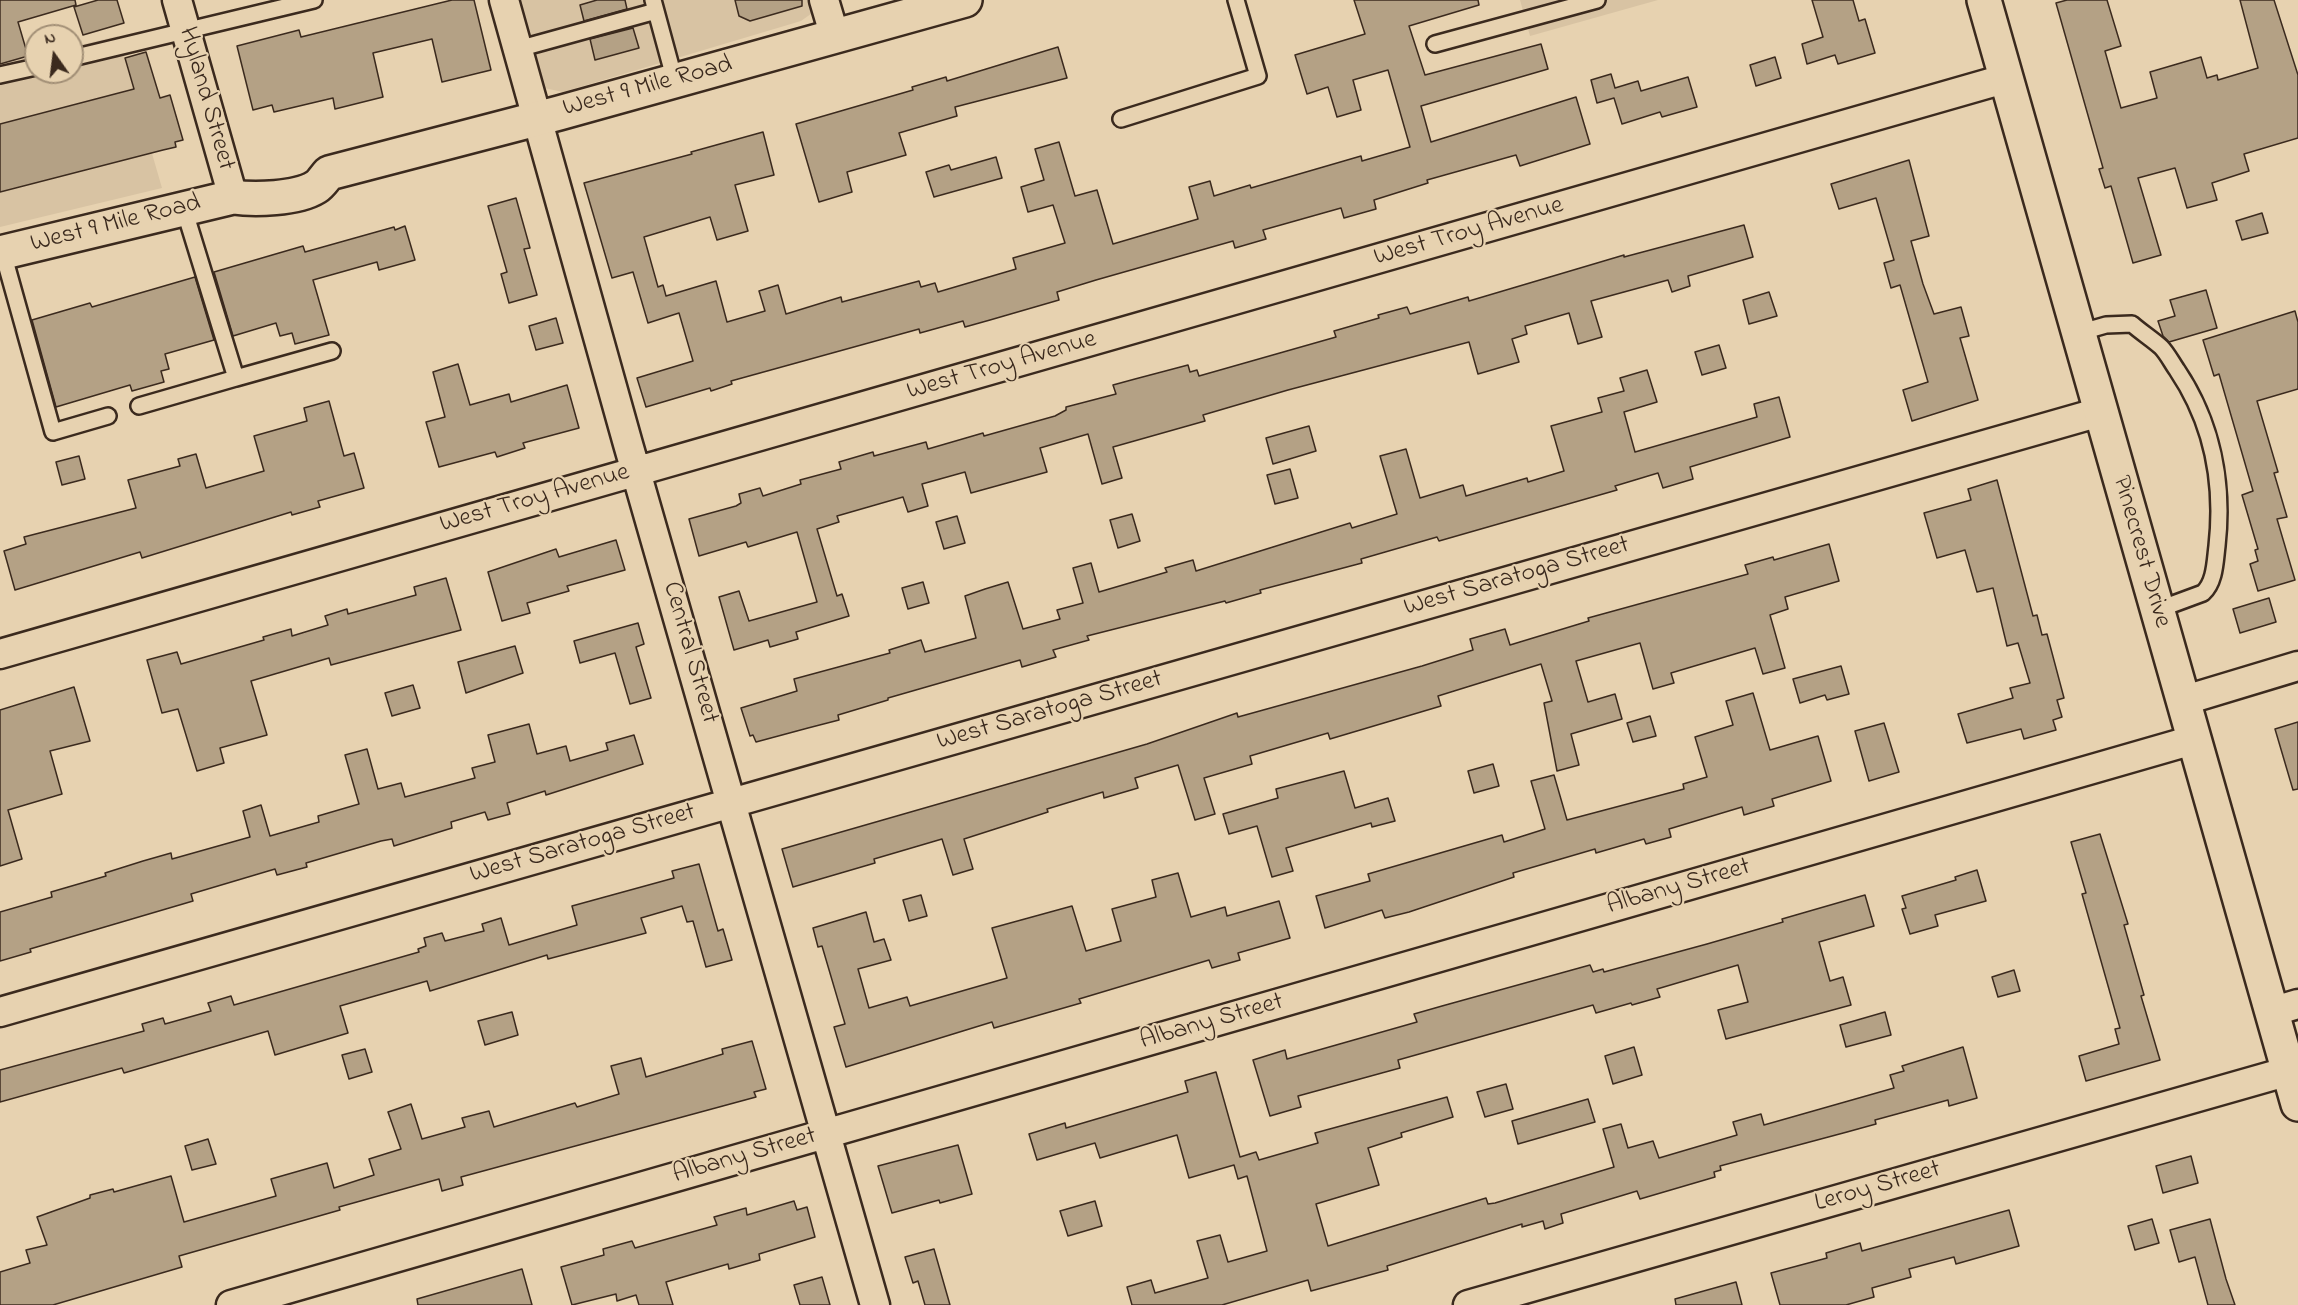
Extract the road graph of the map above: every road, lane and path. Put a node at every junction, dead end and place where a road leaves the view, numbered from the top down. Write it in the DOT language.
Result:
graph roads {
  1 [pos="177,0"];
  2 [pos="314,0"];
  3 [pos="504,0"];
  4 [pos="824,0"];
  5 [pos="965,0"];
  6 [pos="1236,0"];
  7 [pos="1535,0"];
  8 [pos="1597,0"];
  9 [pos="1984,0"];
  10 [pos="654,5"];
  11 [pos="1540,16"];
  12 [pos="186,31"];
  13 [pos="835,37"];
  14 [pos="1435,44"];
  15 [pos="518,49"];
  16 [pos="84,55"];
  17 [pos="24,70"];
  18 [pos="0,75"];
  19 [pos="2004,79"];
  20 [pos="675,81"];
  21 [pos="537,119"];
  22 [pos="1121,119"];
  23 [pos="232,197"];
  24 [pos="184,209"];
  25 [pos="2,253"];
  26 [pos="2078,333"];
  27 [pos="332,351"];
  28 [pos="236,378"];
  29 [pos="140,406"];
  30 [pos="2100,412"];
  31 [pos="108,416"];
  32 [pos="636,471"];
  33 [pos="2157,610"];
  34 [pos="0,654"];
  35 [pos="2298,666"];
  36 [pos="2182,701"];
  37 [pos="2193,740"];
  38 [pos="732,802"];
  39 [pos="2285,1008"];
  40 [pos="0,1012"];
  41 [pos="2289,1071"];
  42 [pos="2298,1104"];
  43 [pos="827,1134"];
  44 [pos="231,1305"];
  45 [pos="875,1305"];
  46 [pos="1468,1305"];
  1 -- 12 [label="street, Hyland Street"];
  2 -- 12 [label="lane"];
  3 -- 15 [label="street, Central Street"];
  4 -- 13 [label="street"];
  5 -- 13 [label="street, West 9 Mile Road"];
  6 -- 22 [label="lane"];
  7 -- 11 [label="lane"];
  8 -- 11 [label="lane"];
  9 -- 19 [label="street, Pinecrest Drive"];
  10 -- 15 [label="lane"];
  10 -- 20 [label="lane"];
  11 -- 14 [label="lane"];
  12 -- 16 [label="lane"];
  12 -- 23 [label="street, Hyland Street"];
  13 -- 20 [label="street, West 9 Mile Road"];
  15 -- 21 [label="street, Central Street"];
  17 -- 18 [label="lane"];
  19 -- 26 [label="street, Pinecrest Drive"];
  19 -- 32 [label="street, West Troy Avenue"];
  20 -- 21 [label="street, West 9 Mile Road"];
  21 -- 23 [label="street, West 9 Mile Road"];
  21 -- 32 [label="street, Central Street"];
  23 -- 24 [label="street, West 9 Mile Road"];
  24 -- 25 [label="street, West 9 Mile Road"];
  24 -- 28 [label="lane"];
  25 -- 31 [label="lane"];
  26 -- 30 [label="street, Pinecrest Drive"];
  26 -- 33 [label="lane"];
  27 -- 28 [label="lane"];
  28 -- 29 [label="lane"];
  30 -- 33 [label="street, Pinecrest Drive"];
  30 -- 38 [label="street, West Saratoga Street"];
  32 -- 34 [label="street, West Troy Avenue"];
  32 -- 38 [label="street, Central Street"];
  33 -- 36 [label="street, Pinecrest Drive"];
  35 -- 36 [label="street"];
  36 -- 37 [label="street, Pinecrest Drive"];
  37 -- 39 [label="street, Pinecrest Drive"];
  37 -- 43 [label="street, Albany Street"];
  38 -- 40 [label="street, West Saratoga Street"];
  38 -- 43 [label="street, Central Street"];
  39 -- 41 [label="street, Pinecrest Drive"];
  41 -- 42 [label="street, Pinecrest Drive"];
  41 -- 46 [label="street, Leroy Street"];
  43 -- 44 [label="street, Albany Street"];
  43 -- 45 [label="street, Central Street"];
}
